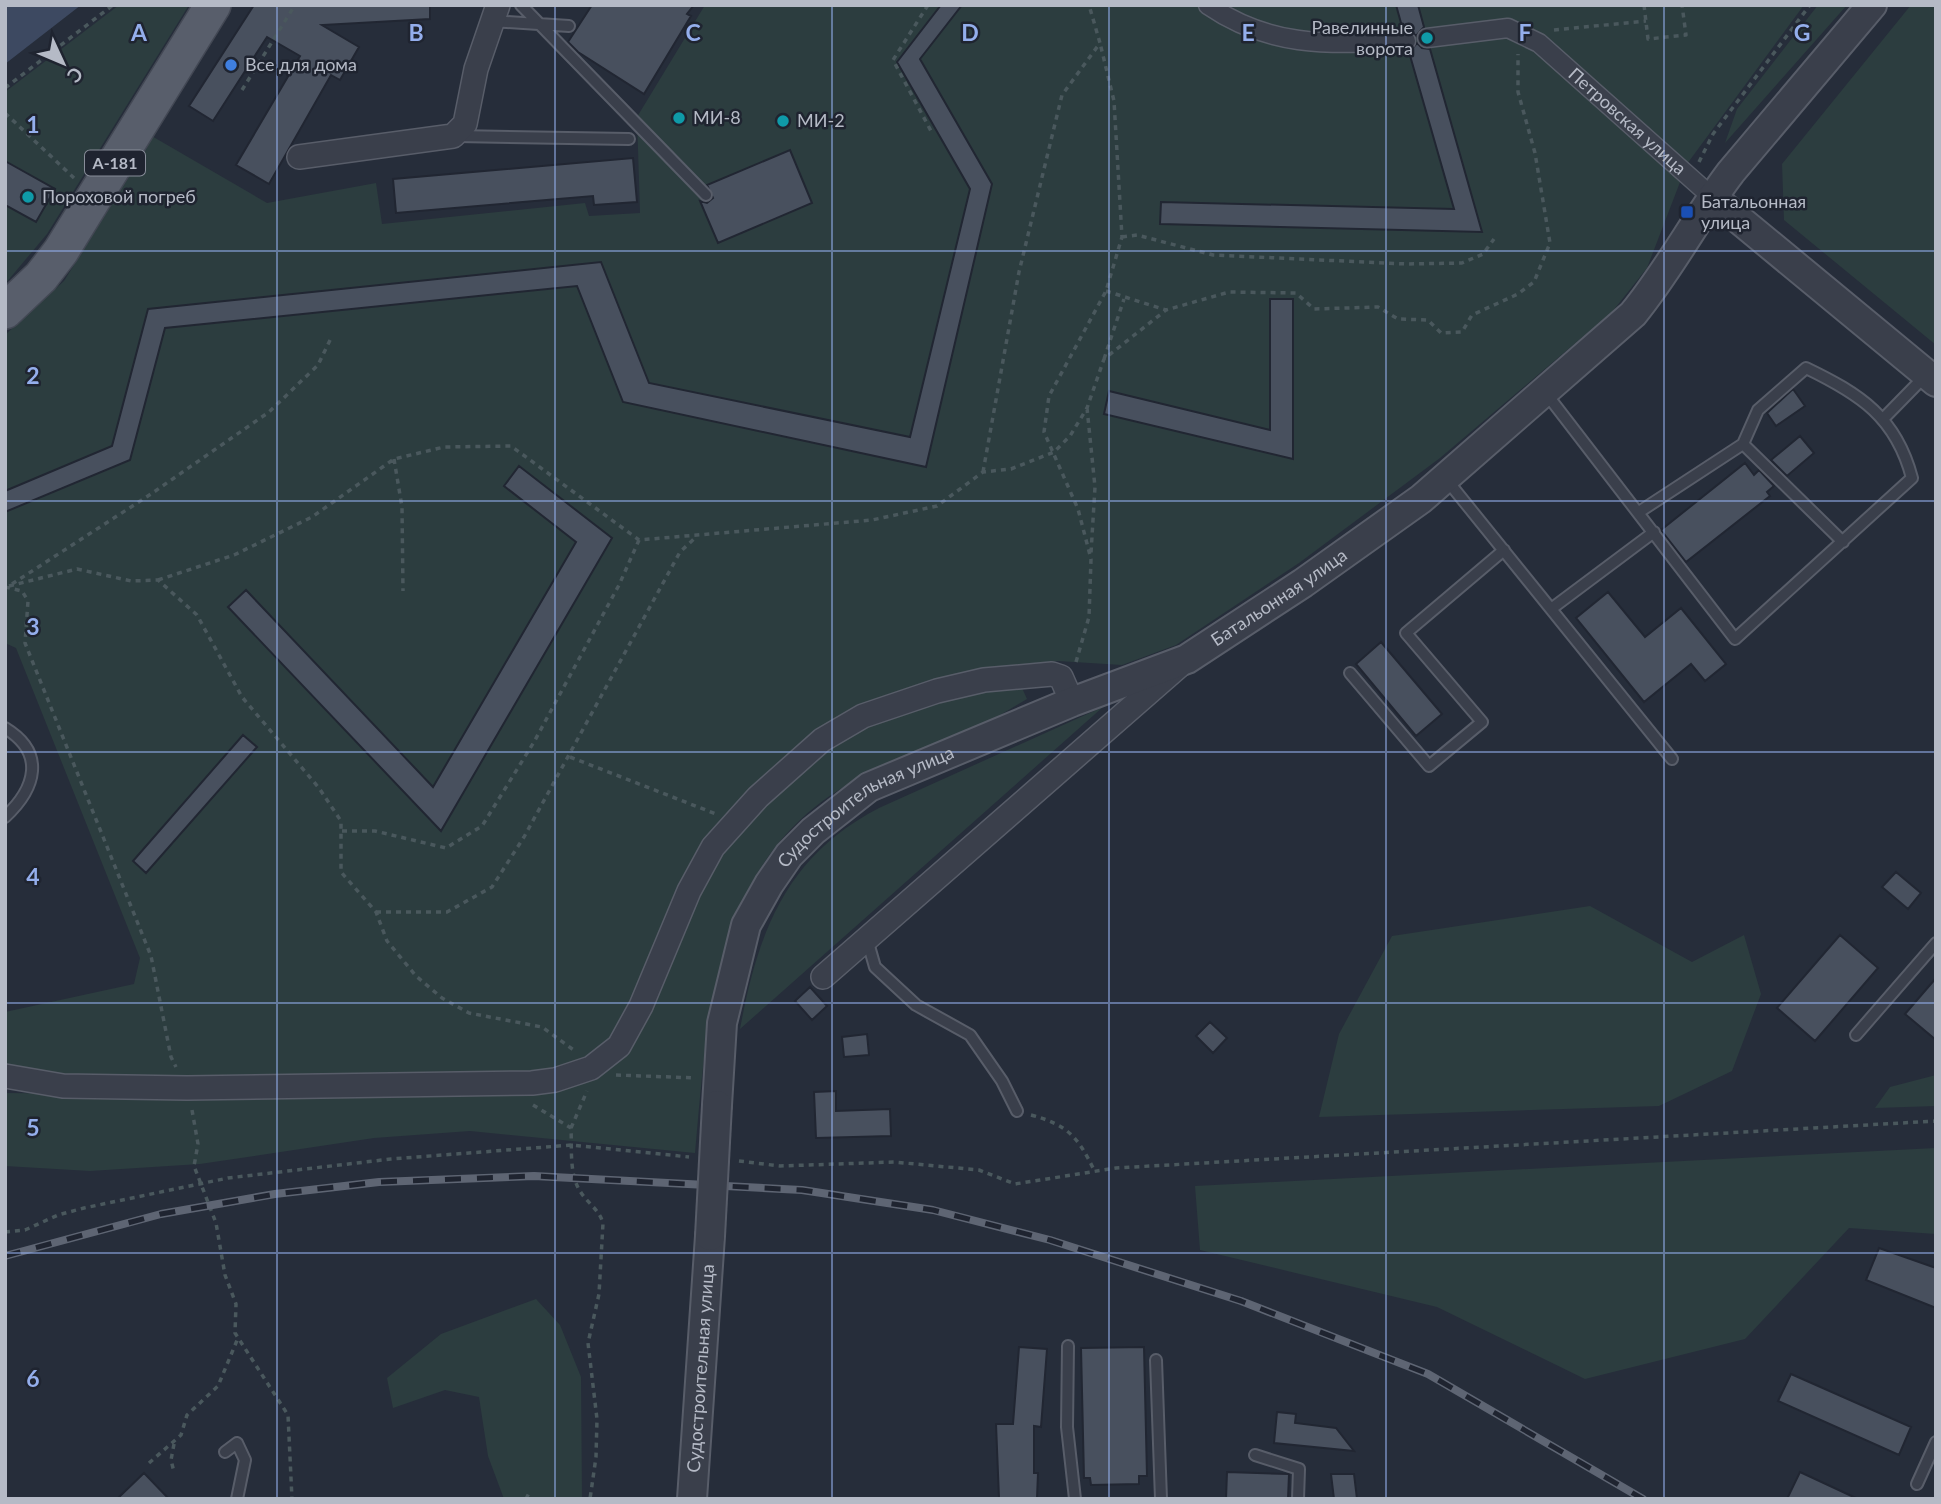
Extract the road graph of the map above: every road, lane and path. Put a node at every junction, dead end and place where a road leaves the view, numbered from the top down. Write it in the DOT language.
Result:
graph roads {
  1 [pos="113,5"];
  2 [pos="213,5"];
  3 [pos="295,5"];
  4 [pos="521,5"];
  5 [pos="928,5"];
  6 [pos="1089,5"];
  7 [pos="1208,5"];
  8 [pos="1644,5"];
  9 [pos="1682,5"];
  10 [pos="1810,5"];
  11 [pos="1872,5"];
  12 [pos="494,13"];
  13 [pos="1646,21"];
  14 [pos="540,24"];
  15 [pos="569,26"];
  16 [pos="1513,31"];
  17 [pos="1427,38"];
  18 [pos="1406,41"];
  19 [pos="1100,43"];
  20 [pos="5,88"];
  21 [pos="242,90"];
  22 [pos="5,113"];
  23 [pos="931,131"];
  24 [pos="453,135"];
  25 [pos="629,139"];
  26 [pos="299,158"];
  27 [pos="1689,179"];
  28 [pos="80,185"];
  29 [pos="706,195"];
  30 [pos="1712,197"];
  31 [pos="1122,237"];
  32 [pos="1494,239"];
  33 [pos="1106,291"];
  34 [pos="1124,299"];
  35 [pos="1166,310"];
  36 [pos="5,312"];
  37 [pos="331,338"];
  38 [pos="1104,359"];
  39 [pos="1931,378"];
  40 [pos="1545,392"];
  41 [pos="1087,408"];
  42 [pos="1883,419"];
  43 [pos="1744,444"];
  44 [pos="1054,452"];
  45 [pos="394,459"];
  46 [pos="983,472"];
  47 [pos="1446,479"];
  48 [pos="1639,512"];
  49 [pos="1654,532"];
  50 [pos="698,536"];
  51 [pos="639,540"];
  52 [pos="1843,542"];
  53 [pos="1504,550"];
  54 [pos="1091,559"];
  55 [pos="158,580"];
  56 [pos="6,587"];
  57 [pos="403,591"];
  58 [pos="1552,610"];
  59 [pos="1187,659"];
  60 [pos="1350,673"];
  61 [pos="1067,690"];
  62 [pos="5,728"];
  63 [pos="569,757"];
  64 [pos="1672,759"];
  65 [pos="5,817"];
  66 [pos="734,821"];
  67 [pos="342,831"];
  68 [pos="376,912"];
  69 [pos="867,939"];
  70 [pos="1936,943"];
  71 [pos="824,977"];
  72 [pos="1856,1035"];
  73 [pos="602,1072"];
  74 [pos="5,1076"];
  75 [pos="694,1078"];
  76 [pos="503,1083"];
  77 [pos="187,1088"];
  78 [pos="1017,1111"];
  79 [pos="1936,1121"];
  80 [pos="571,1128"];
  81 [pos="572,1145"];
  82 [pos="692,1158"];
  83 [pos="728,1160"];
  84 [pos="1094,1170"];
  85 [pos="203,1183"];
  86 [pos="5,1232"];
  87 [pos="239,1338"];
  88 [pos="1068,1346"];
  89 [pos="1156,1360"];
  90 [pos="174,1442"];
  91 [pos="1936,1442"];
  92 [pos="225,1452"];
  93 [pos="1255,1455"];
  94 [pos="149,1462"];
  95 [pos="174,1472"];
  96 [pos="1917,1484"];
  97 [pos="529,1493"];
  98 [pos="237,1499"];
  99 [pos="292,1499"];
  100 [pos="526,1499"];
  101 [pos="590,1499"];
  102 [pos="692,1499"];
  103 [pos="1076,1499"];
  104 [pos="1161,1499"];
  105 [pos="1298,1499"];
  1 -- 20 [label="path"];
  2 -- 36 [label="main road, А-181"];
  3 -- 21 [label="path"];
  4 -- 14 [label="lane"];
  5 -- 23 [label="path"];
  6 -- 19 [label="path"];
  7 -- 18 [label="street"];
  8 -- 13 [label="path"];
  9 -- 13 [label="path"];
  10 -- 27 [label="path"];
  11 -- 30 [label="street, Батальонная улица"];
  12 -- 14 [label="lane"];
  12 -- 24 [label="street"];
  13 -- 16 [label="path"];
  14 -- 15 [label="lane"];
  14 -- 29 [label="lane"];
  16 -- 17 [label="street"];
  16 -- 27 [label="street, Петровская улица"];
  16 -- 35 [label="path"];
  19 -- 31 [label="path"];
  19 -- 46 [label="path"];
  22 -- 28 [label="path"];
  24 -- 25 [label="lane"];
  24 -- 26 [label="street"];
  27 -- 30 [label="street, Петровская улица"];
  30 -- 39 [label="street, Петровская улица"];
  30 -- 40 [label="street, Батальонная улица"];
  31 -- 32 [label="path"];
  31 -- 33 [label="path"];
  33 -- 34 [label="path"];
  33 -- 44 [label="path"];
  34 -- 35 [label="path"];
  34 -- 38 [label="path"];
  35 -- 38 [label="path"];
  37 -- 56 [label="path"];
  38 -- 41 [label="path"];
  39 -- 42 [label="lane"];
  40 -- 47 [label="street, Батальонная улица"];
  40 -- 48 [label="lane"];
  41 -- 44 [label="path"];
  41 -- 54 [label="path"];
  42 -- 43 [label="lane"];
  42 -- 52 [label="lane"];
  43 -- 48 [label="lane"];
  43 -- 52 [label="lane"];
  44 -- 46 [label="path"];
  44 -- 54 [label="path"];
  45 -- 51 [label="path"];
  45 -- 55 [label="path"];
  45 -- 57 [label="path"];
  46 -- 50 [label="path"];
  47 -- 53 [label="lane"];
  47 -- 59 [label="street, Батальонная улица"];
  48 -- 49 [label="lane"];
  49 -- 52 [label="lane"];
  49 -- 58 [label="lane"];
  50 -- 51 [label="path"];
  50 -- 63 [label="path"];
  51 -- 67 [label="path"];
  53 -- 58 [label="lane"];
  53 -- 60 [label="lane"];
  54 -- 61 [label="path"];
  55 -- 56 [label="path"];
  55 -- 67 [label="path"];
  56 -- 77 [label="path"];
  58 -- 64 [label="lane"];
  59 -- 61 [label="street, Судостроительная улица"];
  59 -- 69 [label="street, Батальонная улица"];
  61 -- 66 [label="street"];
  61 -- 102 [label="street, Судостроительная улица, bridge"];
  62 -- 65 [label="lane"];
  63 -- 66 [label="path"];
  63 -- 68 [label="path"];
  66 -- 73 [label="street"];
  67 -- 68 [label="path"];
  68 -- 73 [label="path"];
  69 -- 71 [label="street, Батальонная улица"];
  69 -- 78 [label="lane"];
  70 -- 72 [label="lane"];
  73 -- 75 [label="path"];
  73 -- 76 [label="street"];
  73 -- 80 [label="path"];
  74 -- 77 [label="street"];
  76 -- 77 [label="street"];
  76 -- 80 [label="path"];
  77 -- 85 [label="path"];
  78 -- 84 [label="path"];
  79 -- 84 [label="path"];
  80 -- 81 [label="path"];
  81 -- 82 [label="path"];
  81 -- 85 [label="path"];
  81 -- 101 [label="path"];
  83 -- 84 [label="path"];
  85 -- 86 [label="path"];
  85 -- 87 [label="path"];
  87 -- 90 [label="path"];
  87 -- 99 [label="path"];
  88 -- 103 [label="lane"];
  89 -- 104 [label="lane"];
  90 -- 94 [label="path"];
  90 -- 95 [label="path"];
  91 -- 96 [label="lane"];
  92 -- 98 [label="lane"];
  93 -- 105 [label="lane"];
  97 -- 100 [label="path"];
}
